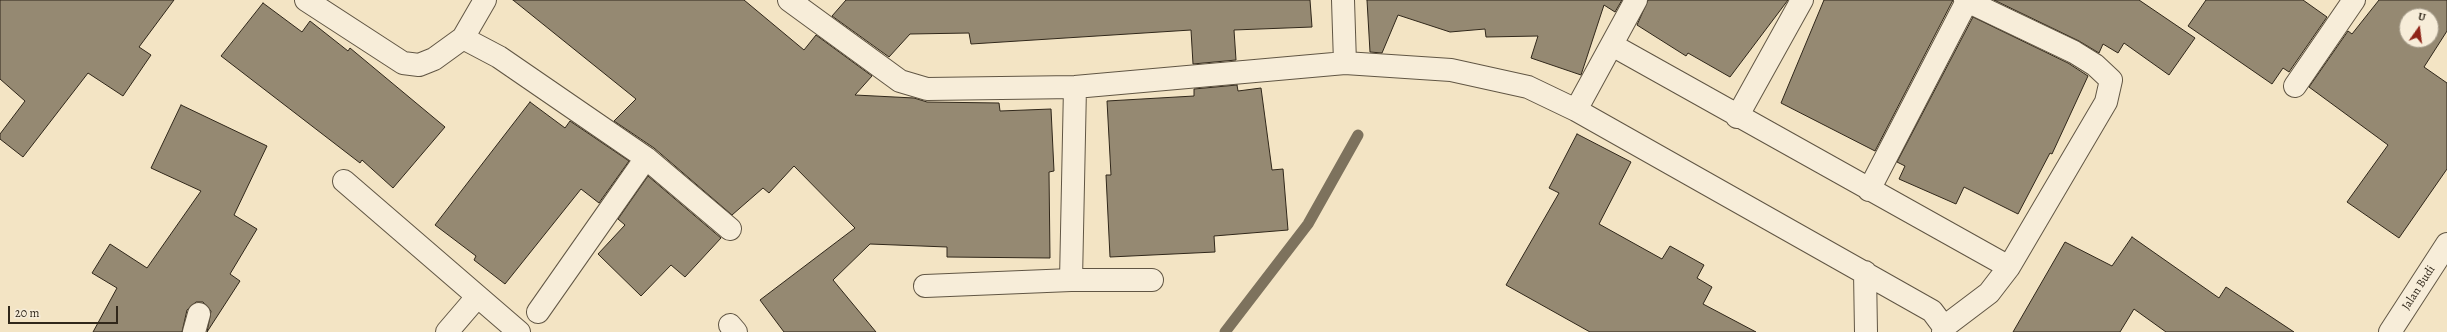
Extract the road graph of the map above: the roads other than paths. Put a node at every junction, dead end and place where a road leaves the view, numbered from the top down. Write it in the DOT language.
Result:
graph roads {
  1 [pos="306,0"];
  2 [pos="485,0"];
  3 [pos="788,0"];
  4 [pos="1343,0"];
  5 [pos="1636,0"];
  6 [pos="1802,0"];
  7 [pos="2354,0"];
  8 [pos="1966,1"];
  9 [pos="463,38"];
  10 [pos="1612,45"];
  11 [pos="1345,64"];
  12 [pos="2296,86"];
  13 [pos="1075,87"];
  14 [pos="1576,110"];
  15 [pos="1737,117"];
  16 [pos="646,158"];
  17 [pos="344,181"];
  18 [pos="1869,190"];
  19 [pos="730,229"];
  20 [pos="2447,244"];
  21 [pos="2009,267"];
  22 [pos="1865,272"];
  23 [pos="1071,280"];
  24 [pos="1152,280"];
  25 [pos="925,286"];
  26 [pos="477,297"];
  27 [pos="538,312"];
  28 [pos="1944,329"];
  29 [pos="447,332"];
  30 [pos="519,332"];
  31 [pos="1866,332"];
  32 [pos="2390,332"];
  1 -- 9 [label="street"];
  2 -- 9 [label="street"];
  3 -- 13 [label="street"];
  4 -- 11 [label="street"];
  5 -- 10 [label="street"];
  6 -- 15 [label="street"];
  7 -- 12 [label="street"];
  8 -- 18 [label="street"];
  8 -- 21 [label="street"];
  9 -- 16 [label="street"];
  10 -- 14 [label="street"];
  10 -- 15 [label="street"];
  11 -- 13 [label="street"];
  11 -- 14 [label="street"];
  13 -- 23 [label="street"];
  14 -- 22 [label="street"];
  15 -- 18 [label="street"];
  16 -- 19 [label="street"];
  16 -- 27 [label="street"];
  17 -- 26 [label="street"];
  18 -- 21 [label="street"];
  20 -- 32 [label="street, Jalan Budi"];
  21 -- 28 [label="street"];
  22 -- 28 [label="street"];
  22 -- 31 [label="street"];
  23 -- 24 [label="street"];
  23 -- 25 [label="street"];
  26 -- 29 [label="street"];
  26 -- 30 [label="street"];
}
